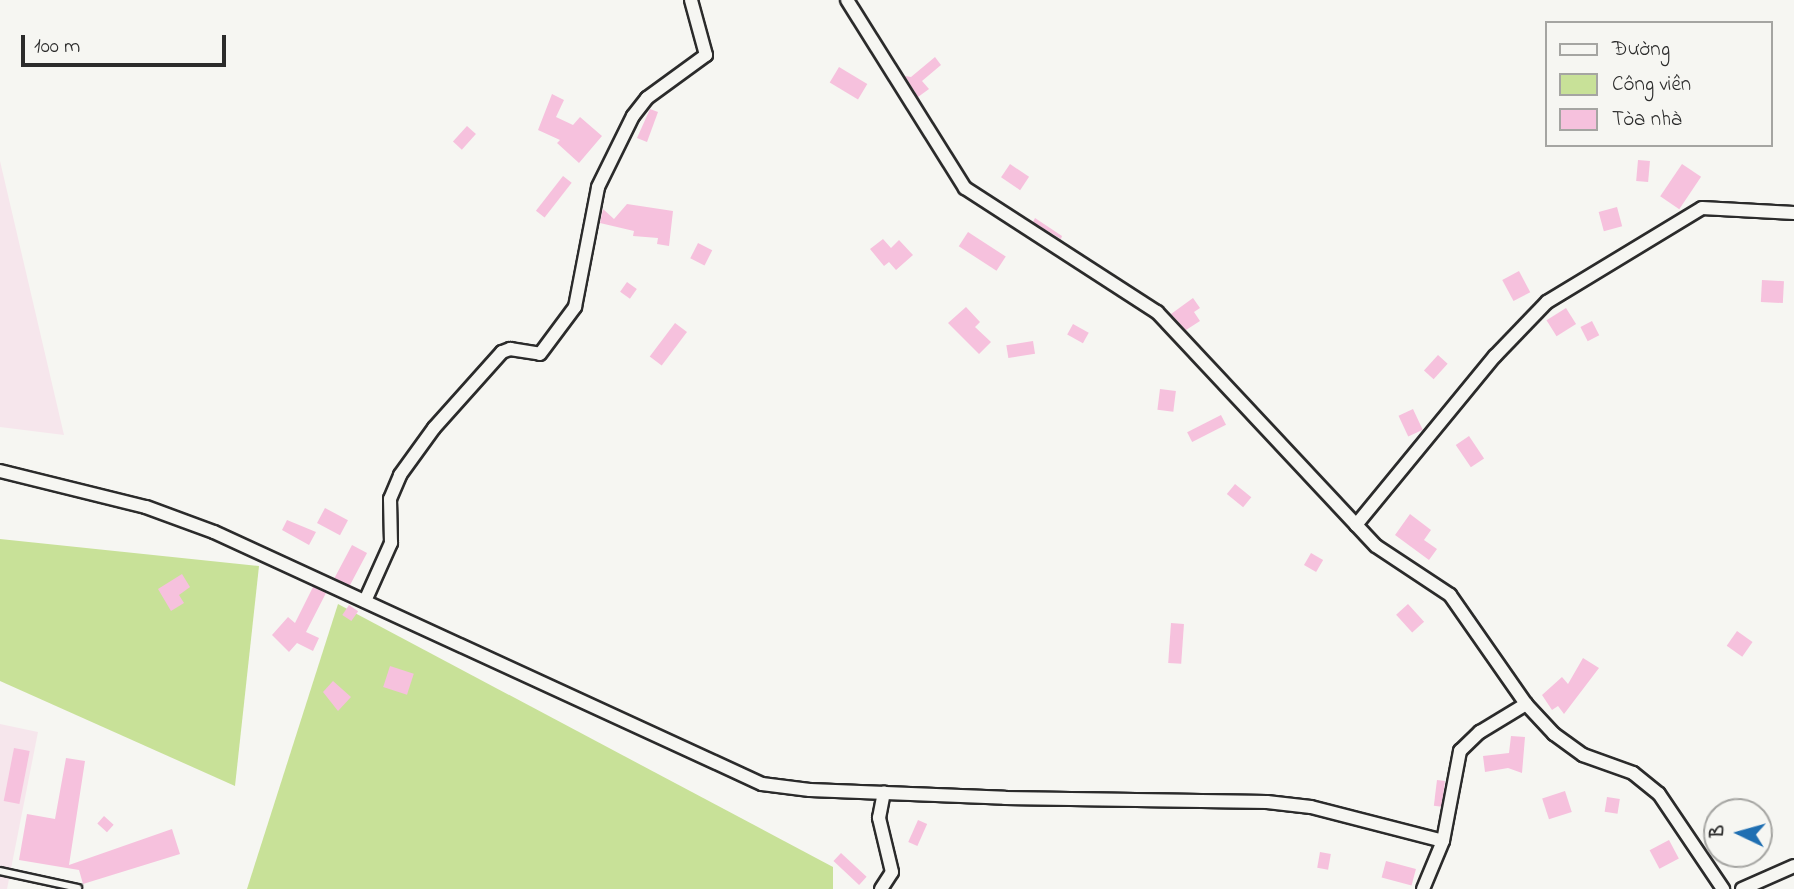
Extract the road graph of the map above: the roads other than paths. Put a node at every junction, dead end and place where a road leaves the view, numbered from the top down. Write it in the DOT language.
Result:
graph roads {
  1 [pos="691,0"];
  2 [pos="847,0"];
  3 [pos="1794,213"];
  4 [pos="0,471"];
  5 [pos="1356,525"];
  6 [pos="365,601"];
  7 [pos="1526,704"];
  8 [pos="884,792"];
  9 [pos="1443,841"];
  10 [pos="1794,866"];
  11 [pos="0,871"];
  12 [pos="78,888"];
  13 [pos="881,889"];
  14 [pos="1423,889"];
  15 [pos="1723,889"];
  16 [pos="1742,889"];
  1 -- 6 [label="street"];
  2 -- 5 [label="street"];
  3 -- 5 [label="street"];
  4 -- 6 [label="street"];
  5 -- 7 [label="street"];
  6 -- 8 [label="street"];
  7 -- 9 [label="street"];
  7 -- 15 [label="street"];
  8 -- 9 [label="street"];
  8 -- 13 [label="street"];
  9 -- 14 [label="street"];
  10 -- 16 [label="street"];
  11 -- 12 [label="lane"];
}
